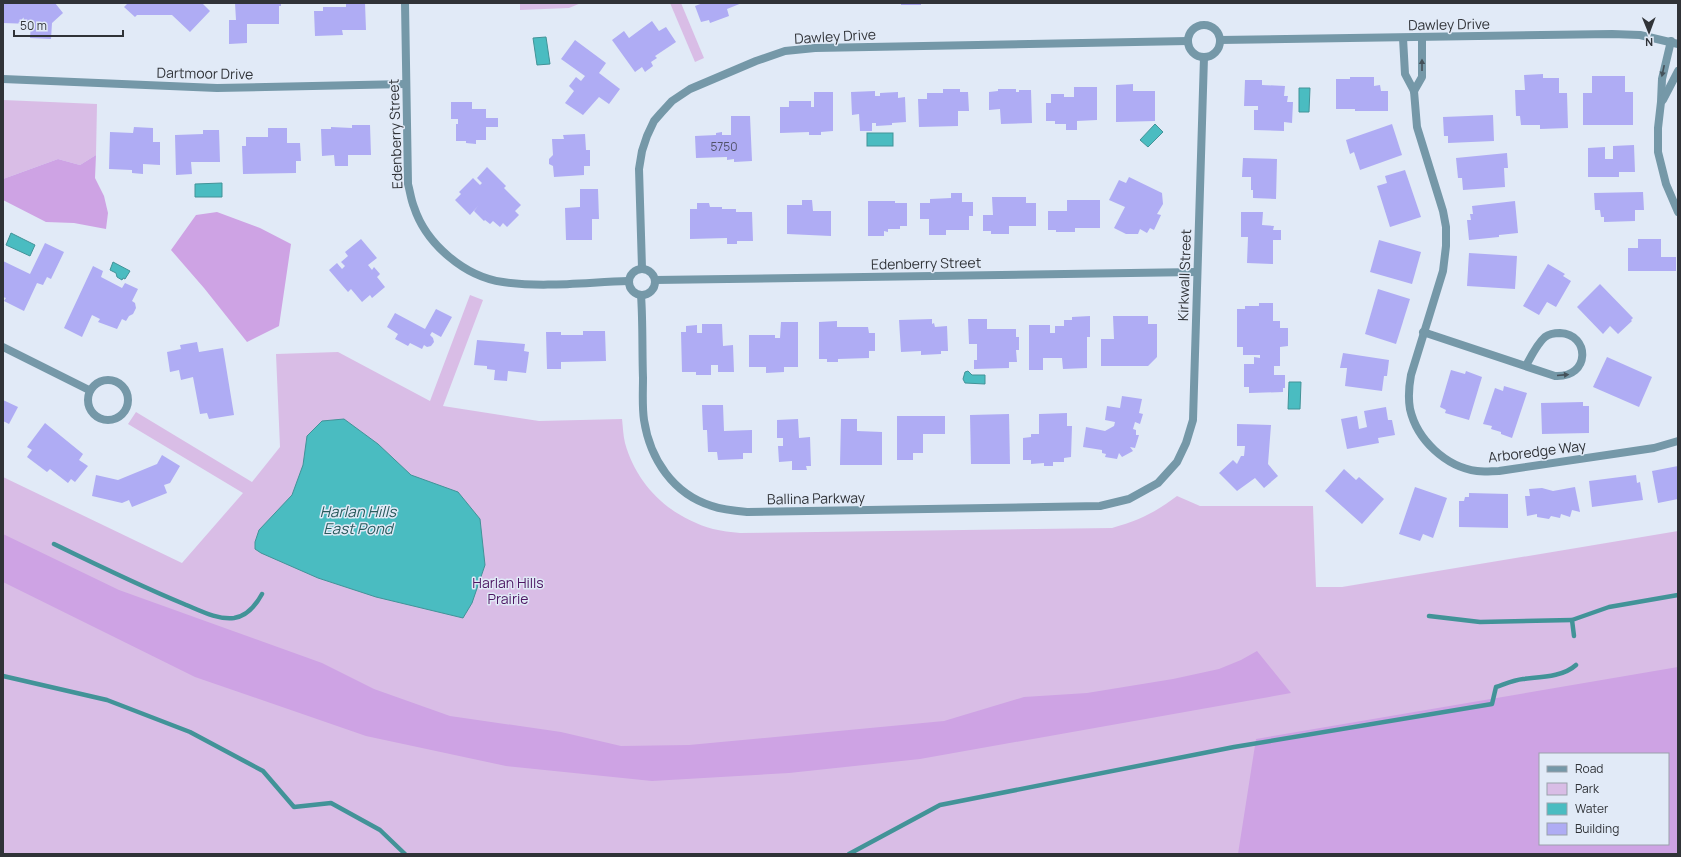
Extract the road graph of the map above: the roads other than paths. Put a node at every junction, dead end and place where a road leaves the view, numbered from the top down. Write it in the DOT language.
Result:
graph roads {
  1 [pos="405,3"];
  2 [pos="1403,38"];
  3 [pos="1422,38"];
  4 [pos="1220,40"];
  5 [pos="1188,41"];
  6 [pos="1674,42"];
  7 [pos="1204,57"];
  8 [pos="1678,71"];
  9 [pos="3,79"];
  10 [pos="406,84"];
  11 [pos="1414,91"];
  12 [pos="1662,102"];
  13 [pos="1678,212"];
  14 [pos="642,268"];
  15 [pos="1196,272"];
  16 [pos="655,280"];
  17 [pos="628,281"];
  18 [pos="641,296"];
  19 [pos="1423,332"];
  20 [pos="3,347"];
  21 [pos="1526,366"];
  22 [pos="90,390"];
  23 [pos="1678,441"];
  24 [pos="1158,483"];
  1 -- 10 [label="street, Edenberry Street"];
  2 -- 3 [label="street, Dawley Drive"];
  2 -- 4 [label="street, Dawley Drive"];
  2 -- 11 [label="street, Arboredge Way"];
  3 -- 6 [label="street, Dawley Drive"];
  11 -- 3 [label="street, Arboredge Way, one-way"];
  4 -- 5 [label="street"];
  4 -- 7 [label="street"];
  5 -- 7 [label="street"];
  5 -- 14 [label="street, Dawley Drive"];
  6 -- 12 [label="street, one-way"];
  7 -- 15 [label="street, Kirkwall Street"];
  8 -- 12 [label="street"];
  9 -- 10 [label="street, Dartmoor Drive"];
  10 -- 17 [label="street, Edenberry Street"];
  11 -- 19 [label="street, Arboredge Way"];
  12 -- 13 [label="street"];
  14 -- 16 [label="street"];
  14 -- 17 [label="street"];
  15 -- 16 [label="street, Edenberry Street"];
  15 -- 24 [label="street, Kirkwall Street"];
  16 -- 18 [label="street"];
  17 -- 18 [label="street"];
  18 -- 24 [label="street, Ballina Parkway"];
  19 -- 21 [label="street"];
  19 -- 23 [label="street, Arboredge Way"];
  20 -- 22 [label="street"];
  21 -- 21 [label="street, one-way"];
  22 -- 22 [label="street"];
}
